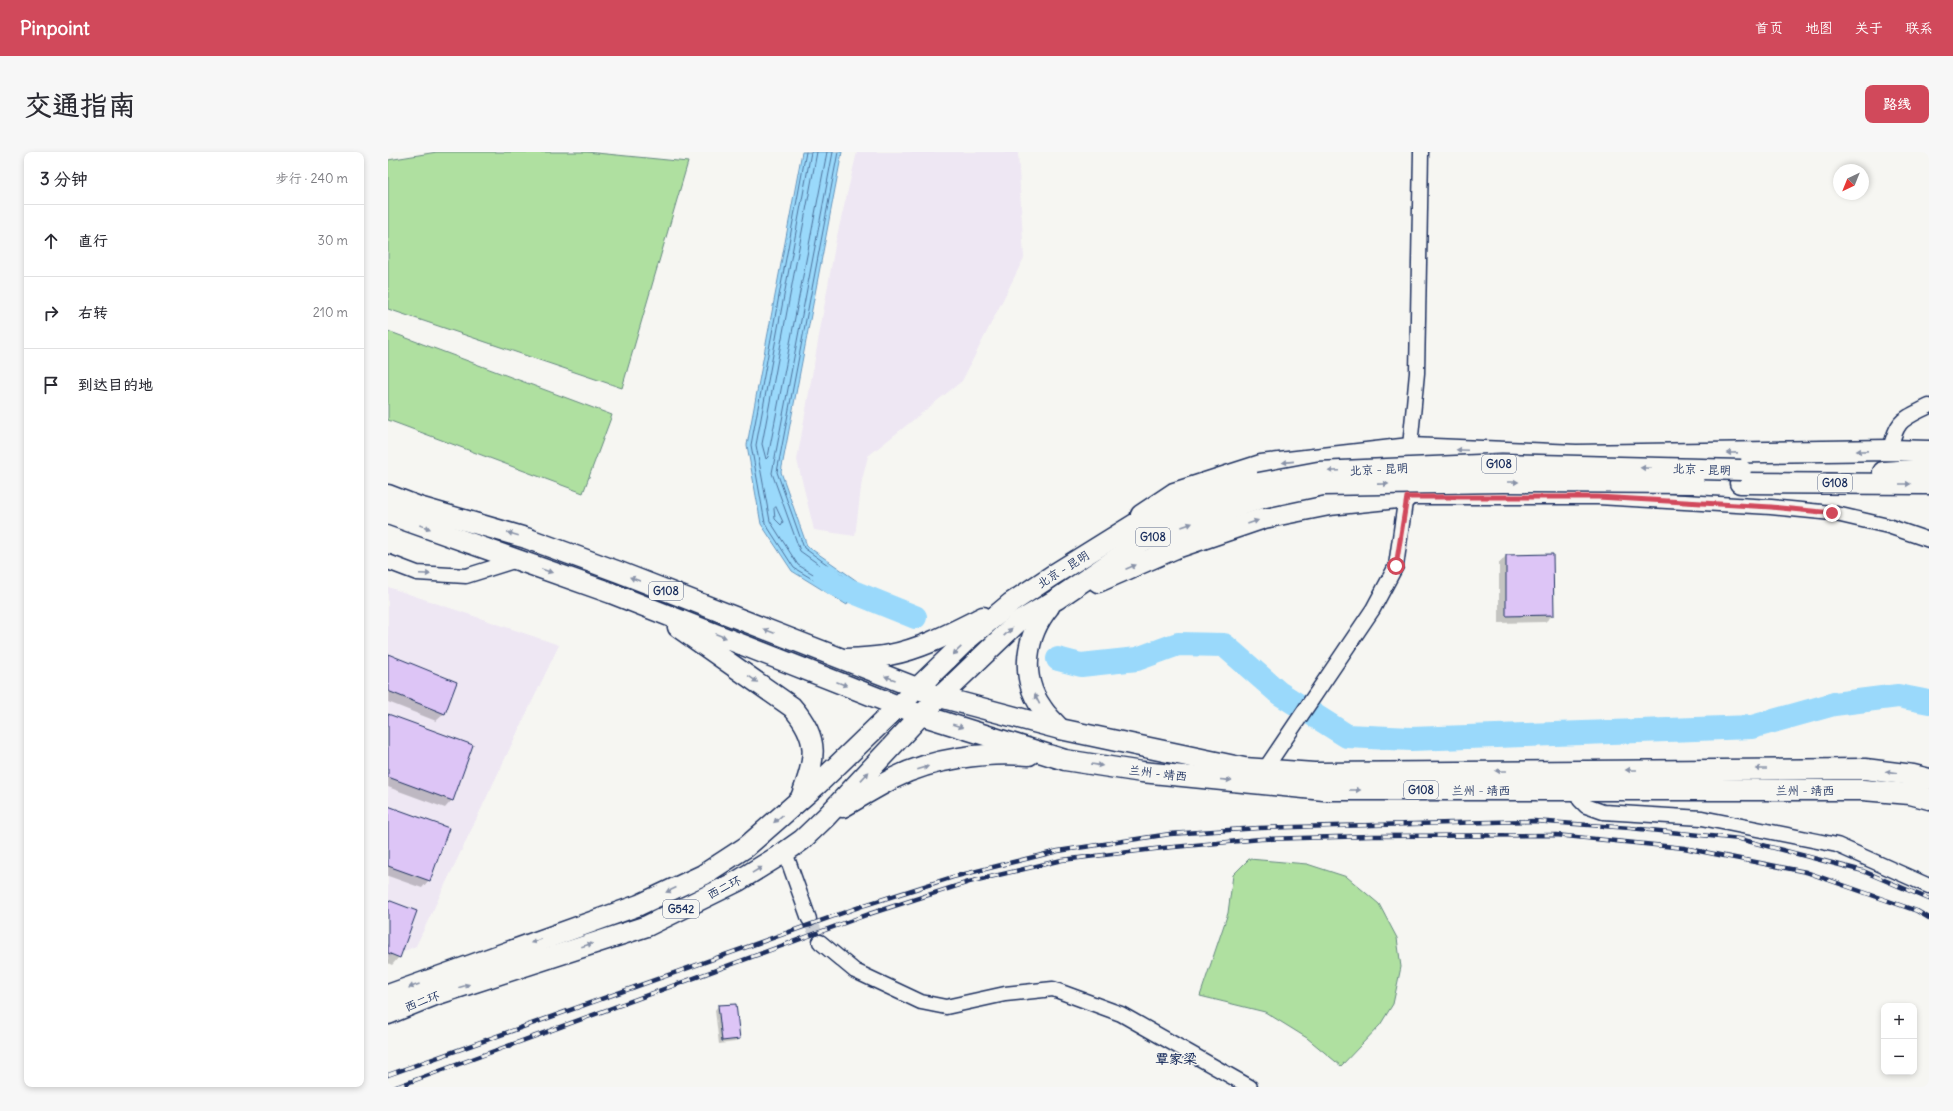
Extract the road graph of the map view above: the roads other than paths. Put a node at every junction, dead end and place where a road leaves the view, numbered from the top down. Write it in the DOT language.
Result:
graph roads {
  1 [pos="1421,152"];
  2 [pos="1929,406"];
  3 [pos="1410,448"];
  4 [pos="1890,450"];
  5 [pos="1929,451"];
  6 [pos="1929,469"];
  7 [pos="1741,477"];
  8 [pos="1929,484"];
  9 [pos="1260,490"];
  10 [pos="388,495"];
  11 [pos="1407,497"];
  12 [pos="388,514"];
  13 [pos="1929,540"];
  14 [pos="517,560"];
  15 [pos="388,562"];
  16 [pos="1053,575"];
  17 [pos="1057,599"];
  18 [pos="1011,603"];
  19 [pos="652,609"];
  20 [pos="841,660"];
  21 [pos="918,688"];
  22 [pos="940,697"];
  23 [pos="899,706"];
  24 [pos="921,715"];
  25 [pos="1060,729"];
  26 [pos="1065,760"];
  27 [pos="1265,769"];
  28 [pos="1929,779"];
  29 [pos="1576,790"];
  30 [pos="801,799"];
  31 [pos="1929,799"];
  32 [pos="826,817"];
  33 [pos="786,852"];
  34 [pos="1929,886"];
  35 [pos="809,919"];
  36 [pos="820,942"];
  37 [pos="388,995"];
  38 [pos="388,1014"];
  39 [pos="1250,1087"];
  1 -- 3 [label="street"];
  2 -- 4 [label="street"];
  4 -- 3 [label="highway, one-way"];
  3 -- 11 [label="street"];
  3 -- 16 [label="highway, one-way"];
  4 -- 5 [label="highway"];
  6 -- 7 [label="highway, 北京 - 昆明 / G108"];
  7 -- 8 [label="highway, 北京 - 昆明 / G108, one-way"];
  7 -- 9 [label="highway, 北京 - 昆明 / G108, bridge"];
  9 -- 16 [label="highway, 北京 - 昆明 / G108"];
  17 -- 9 [label="highway, 北京 - 昆明 / G108, one-way"];
  20 -- 10 [label="highway, G108, one-way"];
  11 -- 13 [label="street"];
  17 -- 11 [label="highway, one-way"];
  11 -- 27 [label="street"];
  12 -- 14 [label="highway, G108, one-way"];
  15 -- 14 [label="street, one-way"];
  14 -- 19 [label="highway, G108, one-way"];
  16 -- 18 [label="highway, 北京 - 昆明 / G108"];
  22 -- 17 [label="highway, 北京 - 昆明 / G108, one-way"];
  25 -- 17 [label="highway, one-way"];
  18 -- 20 [label="highway"];
  18 -- 21 [label="highway, 北京 - 昆明 / G108, one-way"];
  19 -- 23 [label="highway, G108, one-way"];
  19 -- 30 [label="highway, one-way"];
  21 -- 20 [label="highway, G108, one-way"];
  21 -- 22 [label="highway, G108"];
  21 -- 23 [label="highway, 北京 - 昆明 / G108"];
  22 -- 24 [label="highway, G108"];
  22 -- 25 [label="highway, 兰州 - 靖西 / G108"];
  23 -- 24 [label="highway, G108"];
  23 -- 30 [label="highway, 西二环 / G542"];
  24 -- 26 [label="highway, 兰州 - 靖西 / G108, one-way"];
  32 -- 24 [label="highway, 西二环 / G542, one-way"];
  25 -- 27 [label="highway, 兰州 - 靖西 / G108"];
  26 -- 29 [label="highway, 兰州 - 靖西 / G108, one-way"];
  32 -- 26 [label="highway, one-way"];
  28 -- 27 [label="highway, 兰州 - 靖西 / G108, one-way"];
  29 -- 31 [label="highway, 兰州 - 靖西 / G108"];
  29 -- 34 [label="street"];
  30 -- 37 [label="highway, 西二环 / G542, one-way"];
  32 -- 33 [label="highway, 西二环 / G542"];
  33 -- 35 [label="street"];
  38 -- 33 [label="highway, 西二环 / G542, one-way"];
  36 -- 39 [label="street"];
}
